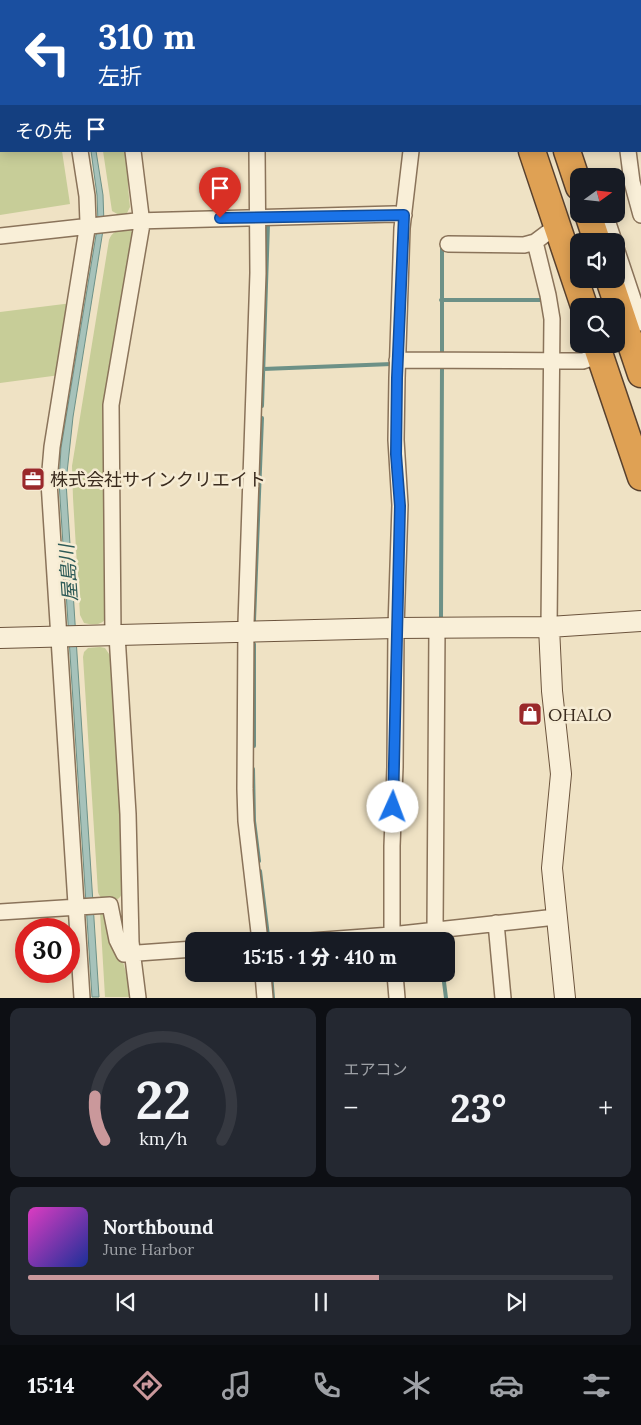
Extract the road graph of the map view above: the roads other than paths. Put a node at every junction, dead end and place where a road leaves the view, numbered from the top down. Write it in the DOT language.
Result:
graph roads {
  1 [pos="80,152"];
  2 [pos="133,152"];
  3 [pos="258,152"];
  4 [pos="411,152"];
  5 [pos="532,152"];
  6 [pos="549,152"];
  7 [pos="567,152"];
  8 [pos="628,152"];
  9 [pos="573,168"];
  10 [pos="404,215"];
  11 [pos="641,215"];
  12 [pos="258,217"];
  13 [pos="142,220"];
  14 [pos="90,225"];
  15 [pos="558,229"];
  16 [pos="0,236"];
  17 [pos="535,242"];
  18 [pos="448,244"];
  19 [pos="570,253"];
  20 [pos="570,263"];
  21 [pos="625,275"];
  22 [pos="612,288"];
  23 [pos="641,323"];
  24 [pos="594,353"];
  25 [pos="599,353"];
  26 [pos="398,360"];
  27 [pos="552,361"];
  28 [pos="641,373"];
  29 [pos="641,477"];
  30 [pos="641,621"];
  31 [pos="549,627"];
  32 [pos="396,628"];
  33 [pos="437,628"];
  34 [pos="246,632"];
  35 [pos="115,635"];
  36 [pos="68,636"];
  37 [pos="0,638"];
  38 [pos="79,907"];
  39 [pos="0,912"];
  40 [pos="556,918"];
  41 [pos="496,924"];
  42 [pos="435,930"];
  43 [pos="259,932"];
  44 [pos="391,932"];
  45 [pos="424,932"];
  46 [pos="185,950"];
  47 [pos="133,953"];
  48 [pos="263,982"];
  49 [pos="395,982"];
  50 [pos="82,998"];
  51 [pos="138,998"];
  52 [pos="264,998"];
  53 [pos="397,998"];
  54 [pos="503,998"];
  55 [pos="565,998"];
  1 -- 14 [label="street"];
  2 -- 13 [label="street"];
  3 -- 12 [label="street"];
  4 -- 10 [label="street"];
  5 -- 15 [label="highway"];
  6 -- 19 [label="highway"];
  7 -- 9 [label="highway"];
  8 -- 11 [label="street"];
  10 -- 12 [label="street"];
  10 -- 26 [label="street"];
  12 -- 13 [label="street"];
  12 -- 34 [label="street"];
  13 -- 14 [label="street"];
  13 -- 35 [label="street"];
  14 -- 16 [label="street"];
  14 -- 36 [label="street"];
  15 -- 17 [label="street"];
  15 -- 20 [label="highway"];
  17 -- 18 [label="street"];
  17 -- 27 [label="street"];
  21 -- 23 [label="street"];
  22 -- 28 [label="highway"];
  24 -- 27 [label="street"];
  25 -- 29 [label="highway"];
  26 -- 27 [label="street"];
  26 -- 32 [label="street"];
  27 -- 31 [label="street"];
  30 -- 31 [label="street"];
  31 -- 33 [label="street"];
  31 -- 40 [label="street"];
  32 -- 33 [label="street"];
  32 -- 34 [label="street"];
  32 -- 44 [label="street"];
  33 -- 42 [label="street"];
  34 -- 35 [label="street"];
  34 -- 43 [label="street"];
  35 -- 36 [label="street"];
  35 -- 47 [label="street"];
  36 -- 37 [label="street"];
  36 -- 38 [label="street"];
  38 -- 39 [label="street"];
  38 -- 47 [label="street"];
  38 -- 50 [label="street"];
  40 -- 41 [label="street"];
  40 -- 55 [label="street"];
  41 -- 42 [label="street"];
  41 -- 54 [label="street"];
  42 -- 45 [label="street"];
  46 -- 47 [label="street"];
  47 -- 51 [label="street"];
  48 -- 52 [label="street"];
  49 -- 53 [label="street"];
}
